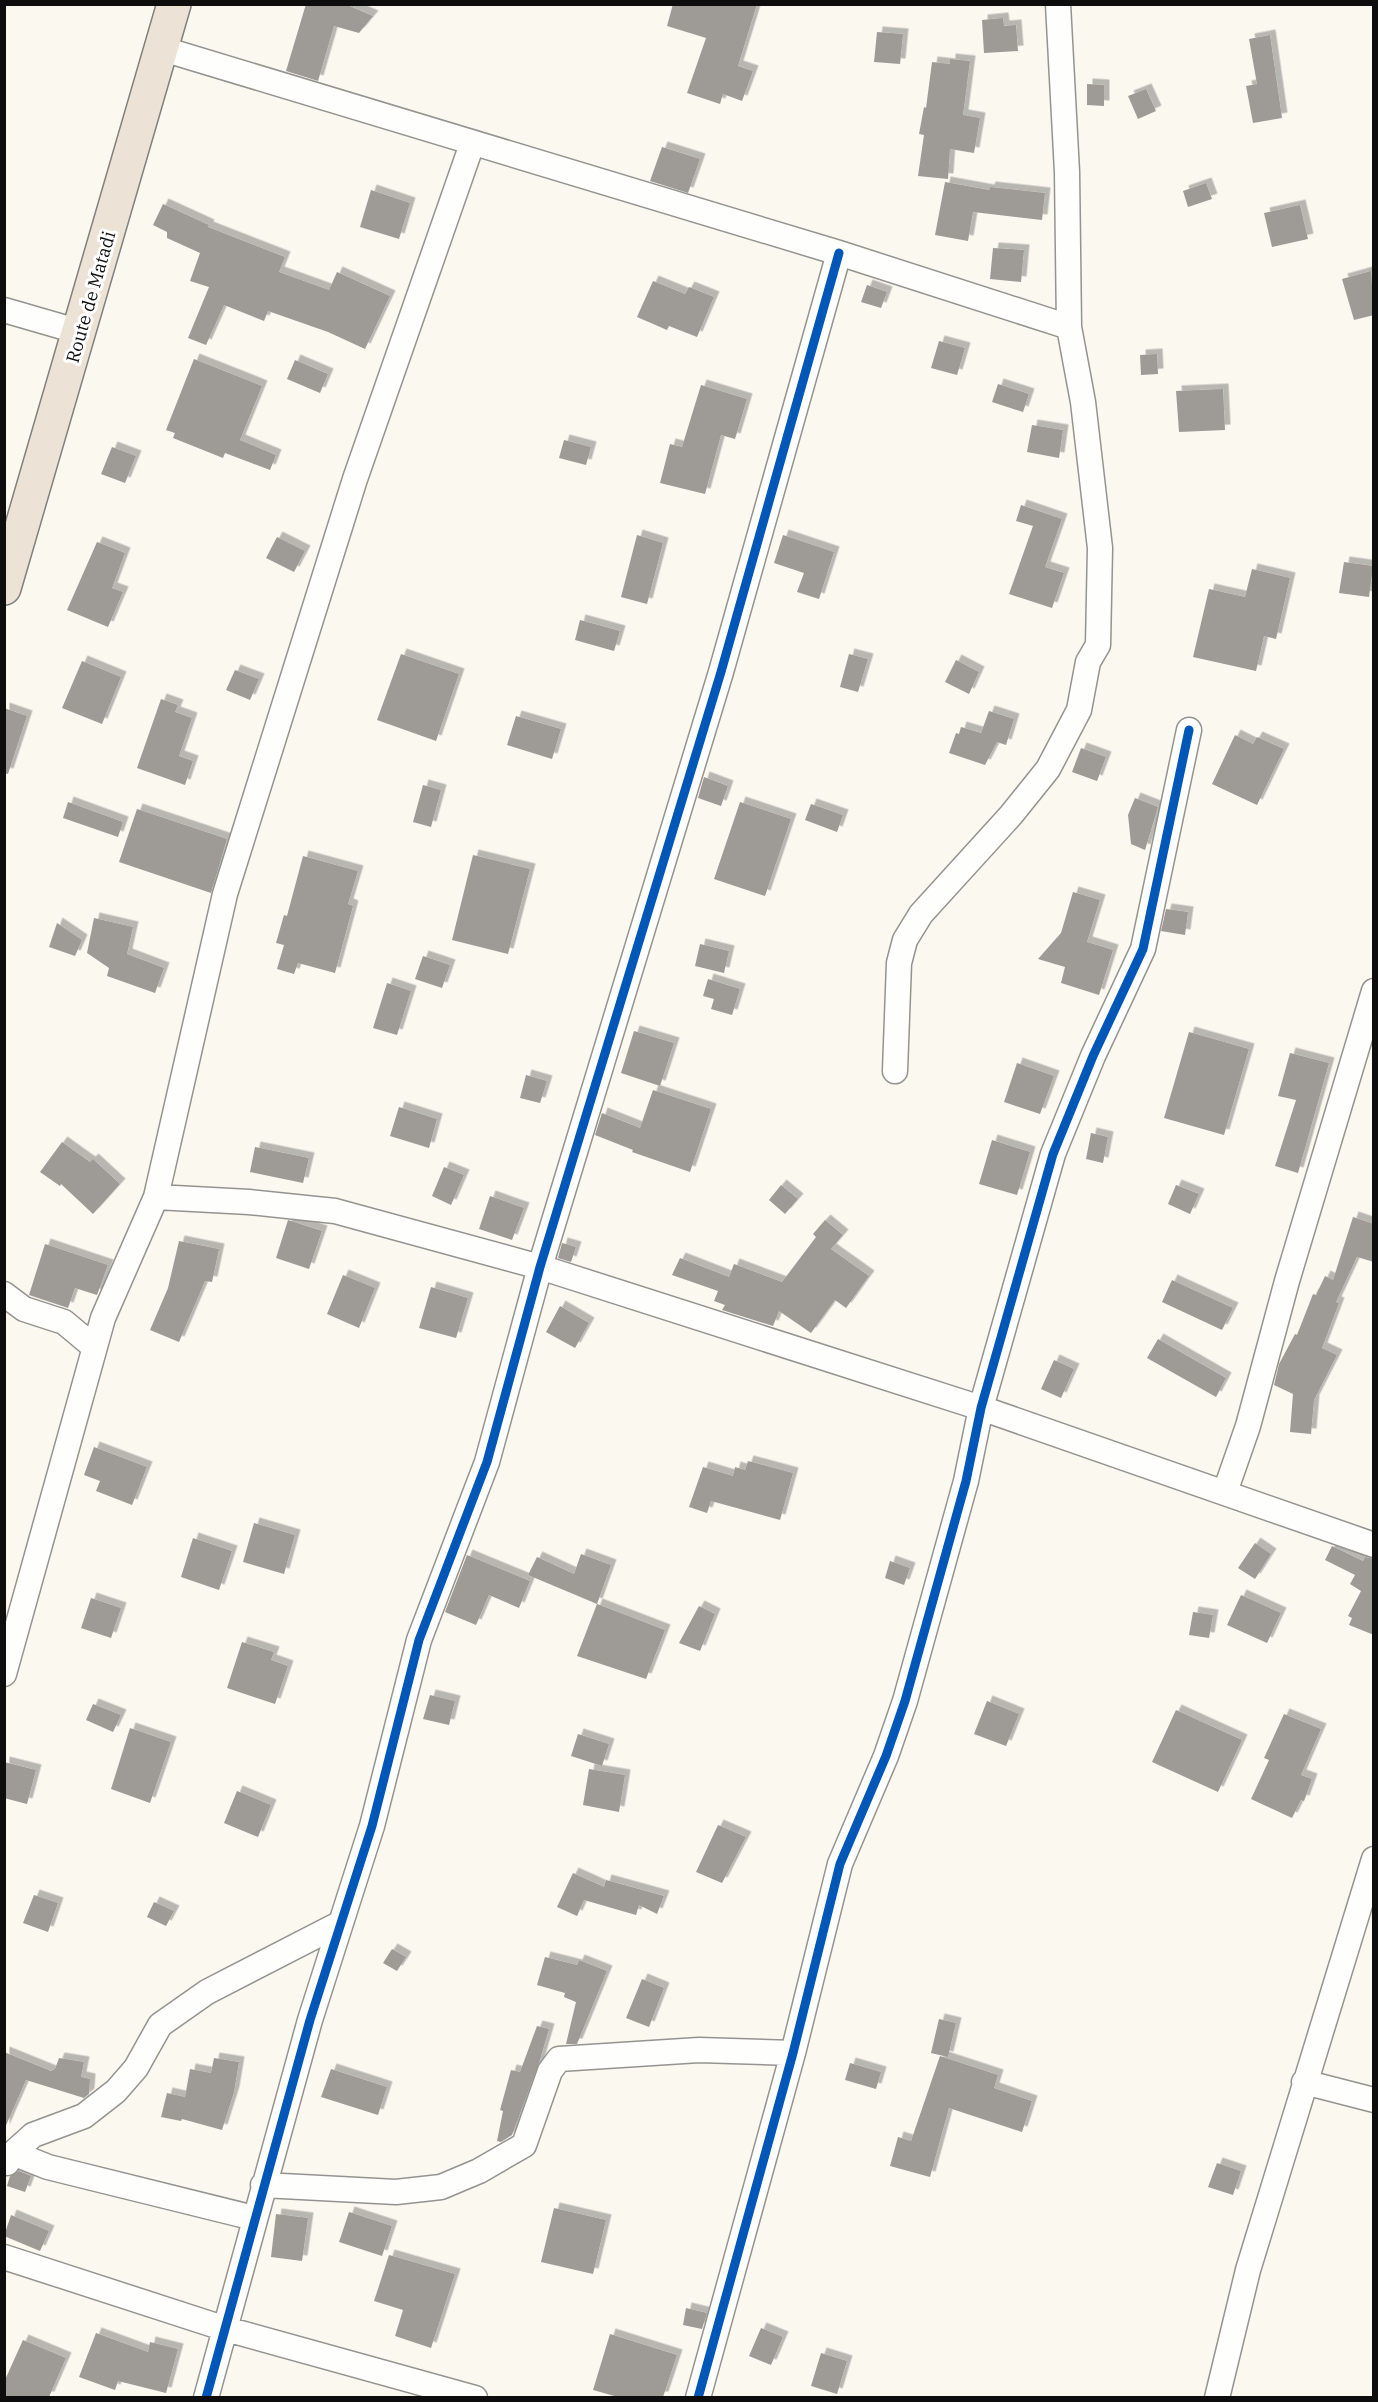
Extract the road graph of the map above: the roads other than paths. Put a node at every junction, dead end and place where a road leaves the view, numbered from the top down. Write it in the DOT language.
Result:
graph roads {
  1 [pos="174,4"];
  2 [pos="1058,4"];
  3 [pos="163,49"];
  4 [pos="472,144"];
  5 [pos="839,253"];
  6 [pos="4,310"];
  7 [pos="1069,327"];
  8 [pos="80,332"];
  9 [pos="4,588"];
  10 [pos="1189,730"];
  11 [pos="1374,991"];
  12 [pos="895,1071"];
  13 [pos="156,1197"];
  14 [pos="540,1267"];
  15 [pos="4,1293"];
  16 [pos="94,1347"];
  17 [pos="981,1408"];
  18 [pos="1225,1492"];
  19 [pos="1374,1545"];
  20 [pos="4,1674"];
  21 [pos="1374,1859"];
  22 [pos="341,1923"];
  23 [pos="793,2053"];
  24 [pos="1304,2082"];
  25 [pos="1374,2100"];
  26 [pos="9,2160"];
  27 [pos="263,2185"];
  28 [pos="254,2218"];
  29 [pos="4,2257"];
  30 [pos="226,2329"];
  31 [pos="206,2397"];
  32 [pos="475,2397"];
  33 [pos="698,2397"];
  34 [pos="1217,2397"];
  1 -- 3 [label="highway, Route de Matadi"];
  2 -- 7 [label="street"];
  3 -- 4 [label="street"];
  3 -- 8 [label="highway, Route de Matadi"];
  4 -- 5 [label="street"];
  4 -- 13 [label="street"];
  5 -- 7 [label="street"];
  5 -- 14 [label="street"];
  6 -- 8 [label="street"];
  7 -- 12 [label="street"];
  8 -- 9 [label="highway, Route de Matadi"];
  10 -- 17 [label="street"];
  11 -- 18 [label="street"];
  13 -- 14 [label="street"];
  13 -- 16 [label="street"];
  14 -- 17 [label="street"];
  14 -- 22 [label="street"];
  15 -- 16 [label="street"];
  16 -- 20 [label="street"];
  17 -- 18 [label="street"];
  17 -- 23 [label="street"];
  18 -- 19 [label="street"];
  21 -- 24 [label="street"];
  22 -- 26 [label="street"];
  22 -- 27 [label="street"];
  23 -- 27 [label="street"];
  23 -- 33 [label="street"];
  24 -- 25 [label="street"];
  24 -- 34 [label="street"];
  26 -- 28 [label="street"];
  27 -- 28 [label="street"];
  28 -- 30 [label="street"];
  29 -- 30 [label="street"];
  30 -- 31 [label="street"];
  30 -- 32 [label="street"];
}
